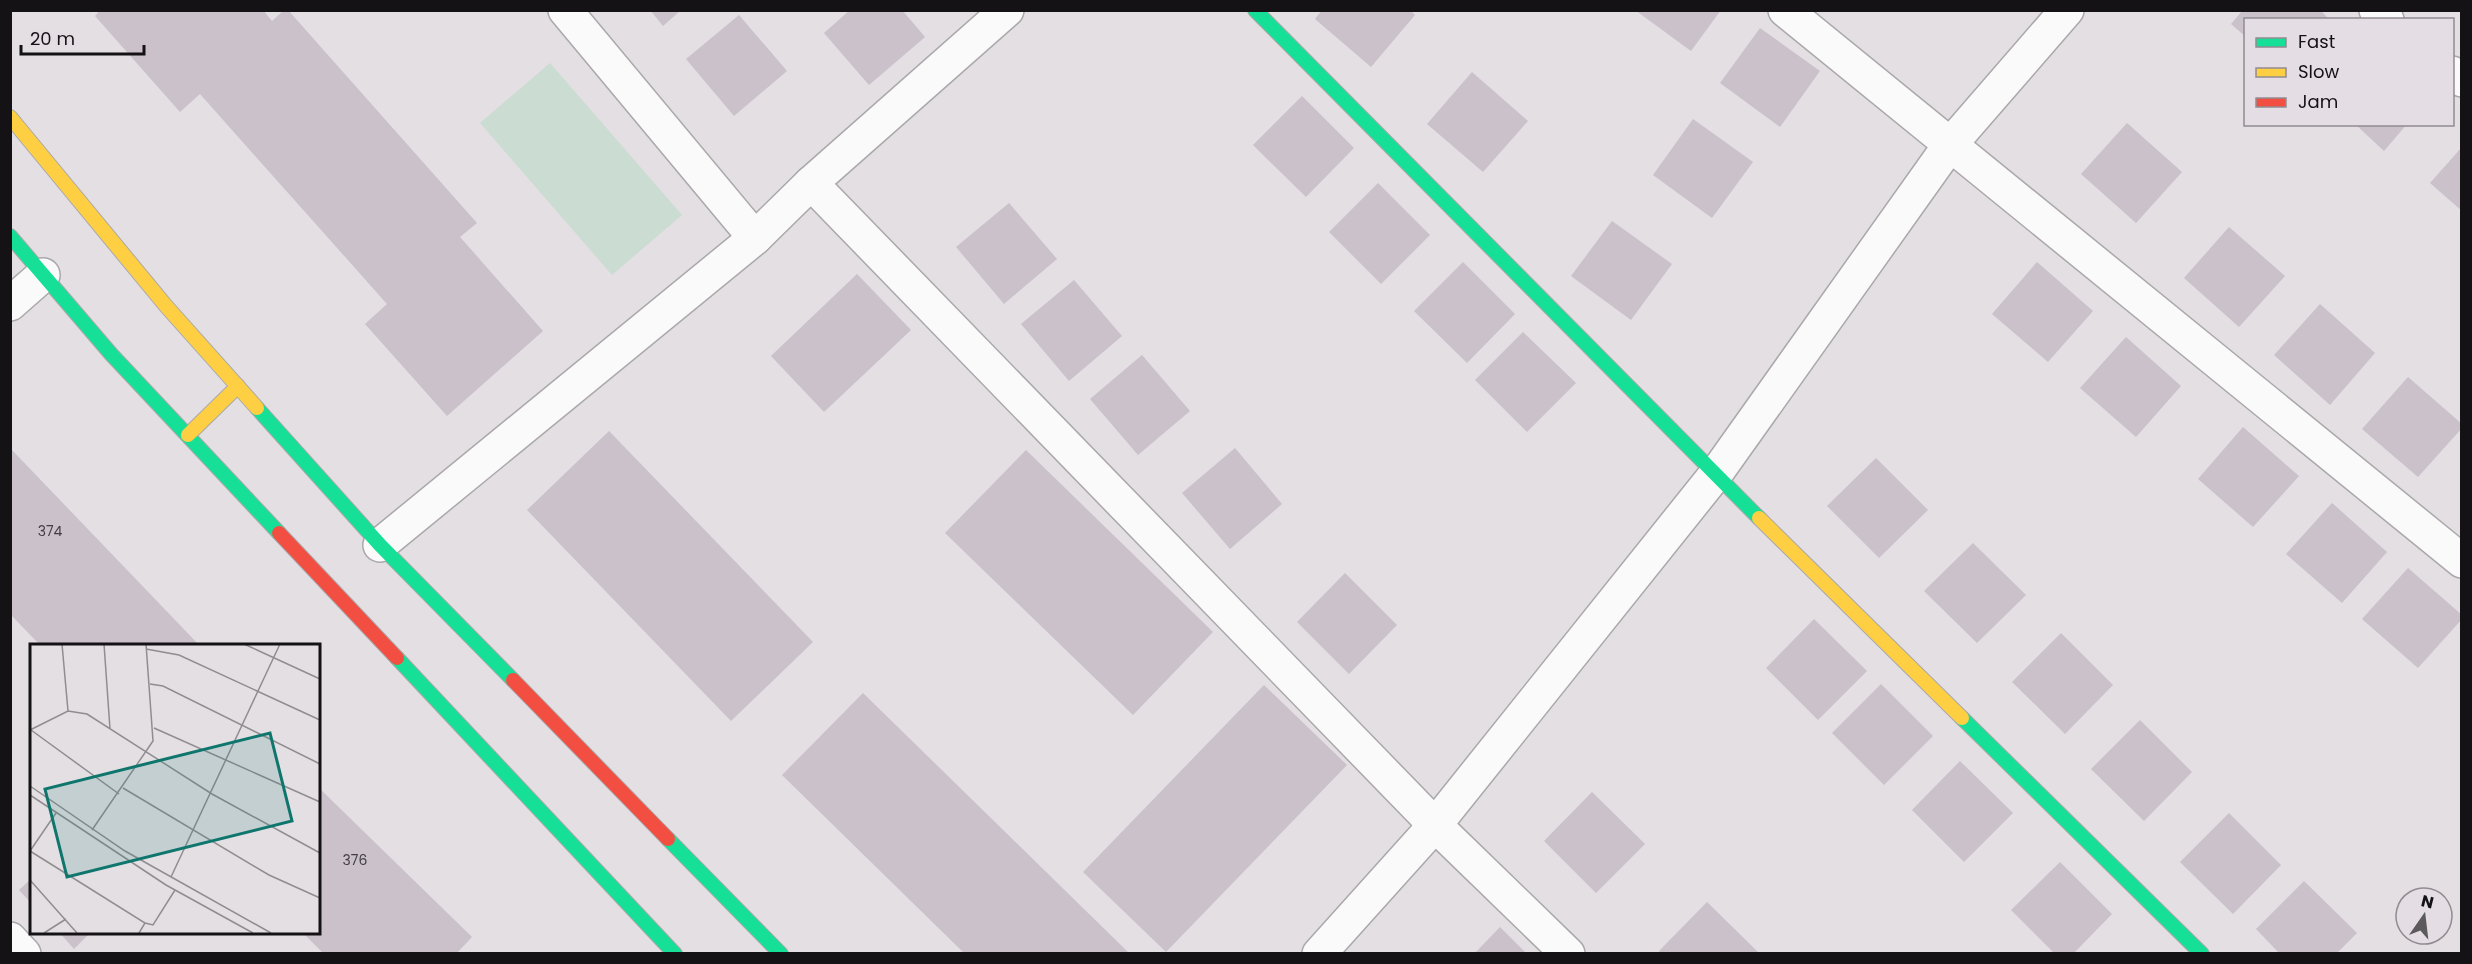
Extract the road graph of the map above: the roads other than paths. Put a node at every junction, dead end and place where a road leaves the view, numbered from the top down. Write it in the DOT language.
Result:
graph roads {
  1 [pos="565,10"];
  2 [pos="1006,10"];
  3 [pos="1256,10"];
  4 [pos="1785,10"];
  5 [pos="2067,10"];
  6 [pos="10,117"];
  7 [pos="1949,146"];
  8 [pos="811,183"];
  9 [pos="10,236"];
  10 [pos="755,238"];
  11 [pos="43,275"];
  12 [pos="10,304"];
  13 [pos="238,386"];
  14 [pos="188,435"];
  15 [pos="1715,475"];
  16 [pos="380,545"];
  17 [pos="2462,561"];
  18 [pos="1435,825"];
  19 [pos="10,939"];
  20 [pos="24,954"];
  21 [pos="675,954"];
  22 [pos="781,954"];
  23 [pos="1319,954"];
  24 [pos="1568,954"];
  25 [pos="2202,954"];
  1 -- 10 [label="street"];
  2 -- 8 [label="street"];
  3 -- 15 [label="main road"];
  4 -- 7 [label="street"];
  5 -- 7 [label="street"];
  6 -- 13 [label="main road"];
  7 -- 15 [label="street"];
  7 -- 17 [label="street"];
  8 -- 10 [label="street"];
  8 -- 18 [label="street"];
  9 -- 11 [label="main road"];
  10 -- 16 [label="street"];
  11 -- 12 [label="street"];
  11 -- 14 [label="main road"];
  13 -- 14 [label="main road"];
  13 -- 16 [label="main road"];
  14 -- 21 [label="main road"];
  15 -- 18 [label="street"];
  15 -- 25 [label="main road"];
  16 -- 22 [label="main road"];
  18 -- 23 [label="street"];
  18 -- 24 [label="street"];
  19 -- 20 [label="street"];
}
